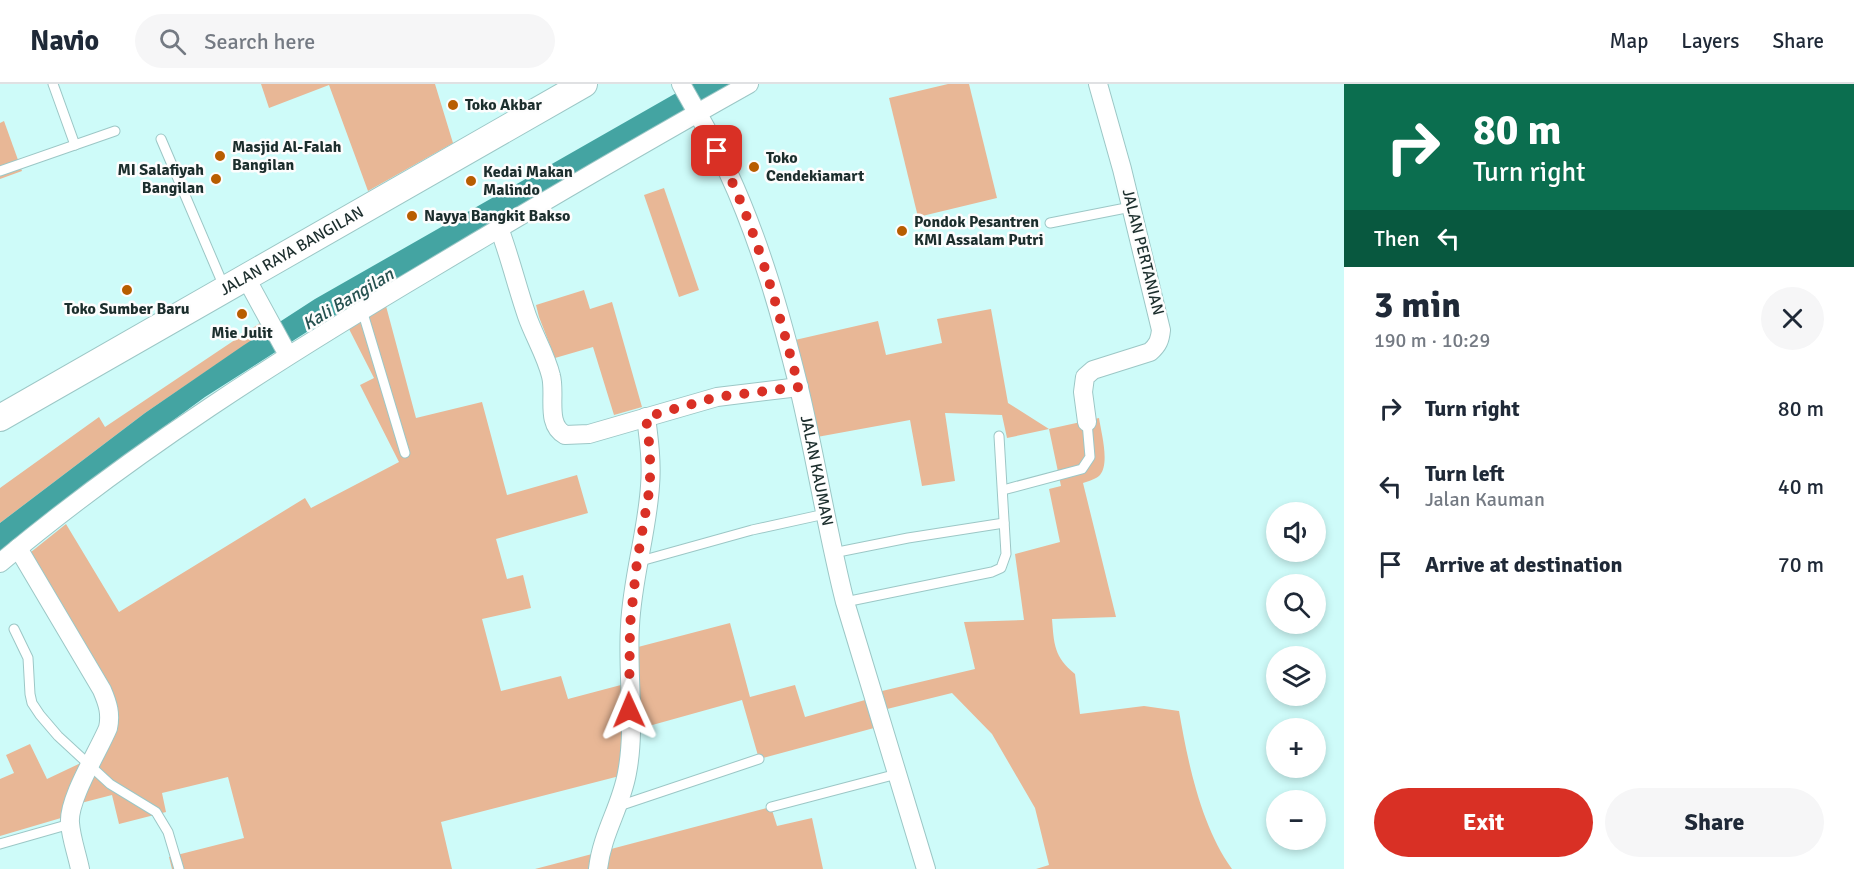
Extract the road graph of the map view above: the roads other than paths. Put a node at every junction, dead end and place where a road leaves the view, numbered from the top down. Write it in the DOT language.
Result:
graph roads {
  1 [pos="53,84"];
  2 [pos="681,84"];
  3 [pos="749,84"];
  4 [pos="1098,84"];
  5 [pos="579,85"];
  6 [pos="696,110"];
  7 [pos="115,131"];
  8 [pos="161,139"];
  9 [pos="75,145"];
  10 [pos="0,171"];
  11 [pos="1131,207"];
  12 [pos="1050,223"];
  13 [pos="499,228"];
  14 [pos="236,284"];
  15 [pos="362,309"];
  16 [pos="287,353"];
  17 [pos="799,387"];
  18 [pos="646,417"];
  19 [pos="0,418"];
  20 [pos="1087,422"];
  21 [pos="999,436"];
  22 [pos="405,453"];
  23 [pos="1003,490"];
  24 [pos="825,514"];
  25 [pos="1004,523"];
  26 [pos="18,548"];
  27 [pos="833,553"];
  28 [pos="637,562"];
  29 [pos="0,563"];
  30 [pos="845,602"];
  31 [pos="14,629"];
  32 [pos="759,759"];
  33 [pos="91,766"];
  34 [pos="897,774"];
  35 [pos="616,807"];
  36 [pos="771,807"];
  37 [pos="70,824"];
  38 [pos="0,844"];
  39 [pos="80,869"];
  40 [pos="179,869"];
  41 [pos="598,869"];
  42 [pos="926,869"];
  1 -- 9 [label="lane"];
  2 -- 6 [label="street, JALAN KAUMAN"];
  3 -- 6 [label="street"];
  4 -- 11 [label="street, JALAN PERTANIAN"];
  5 -- 14 [label="main road, JALAN RAYA BANGILAN"];
  6 -- 13 [label="street"];
  6 -- 17 [label="street, JALAN KAUMAN"];
  7 -- 9 [label="lane"];
  8 -- 14 [label="lane"];
  9 -- 10 [label="lane"];
  11 -- 12 [label="lane"];
  11 -- 20 [label="street, JALAN PERTANIAN"];
  13 -- 15 [label="street"];
  13 -- 18 [label="street"];
  14 -- 16 [label="street"];
  14 -- 19 [label="main road, JALAN RAYA BANGILAN"];
  15 -- 16 [label="street"];
  15 -- 22 [label="lane"];
  16 -- 26 [label="street"];
  17 -- 18 [label="street"];
  17 -- 24 [label="street, JALAN KAUMAN"];
  18 -- 28 [label="street"];
  20 -- 23 [label="lane, JALAN PERTANIAN"];
  21 -- 23 [label="lane"];
  23 -- 25 [label="lane"];
  24 -- 27 [label="street, JALAN KAUMAN"];
  24 -- 28 [label="lane"];
  25 -- 27 [label="lane"];
  25 -- 30 [label="lane"];
  26 -- 29 [label="street"];
  26 -- 33 [label="street"];
  27 -- 30 [label="street, JALAN KAUMAN"];
  28 -- 35 [label="street"];
  30 -- 34 [label="street, JALAN KAUMAN"];
  31 -- 33 [label="lane"];
  32 -- 35 [label="lane"];
  33 -- 37 [label="street"];
  33 -- 40 [label="lane"];
  34 -- 36 [label="lane"];
  34 -- 42 [label="street, JALAN KAUMAN"];
  35 -- 41 [label="street"];
  37 -- 38 [label="lane"];
  37 -- 39 [label="street"];
}
